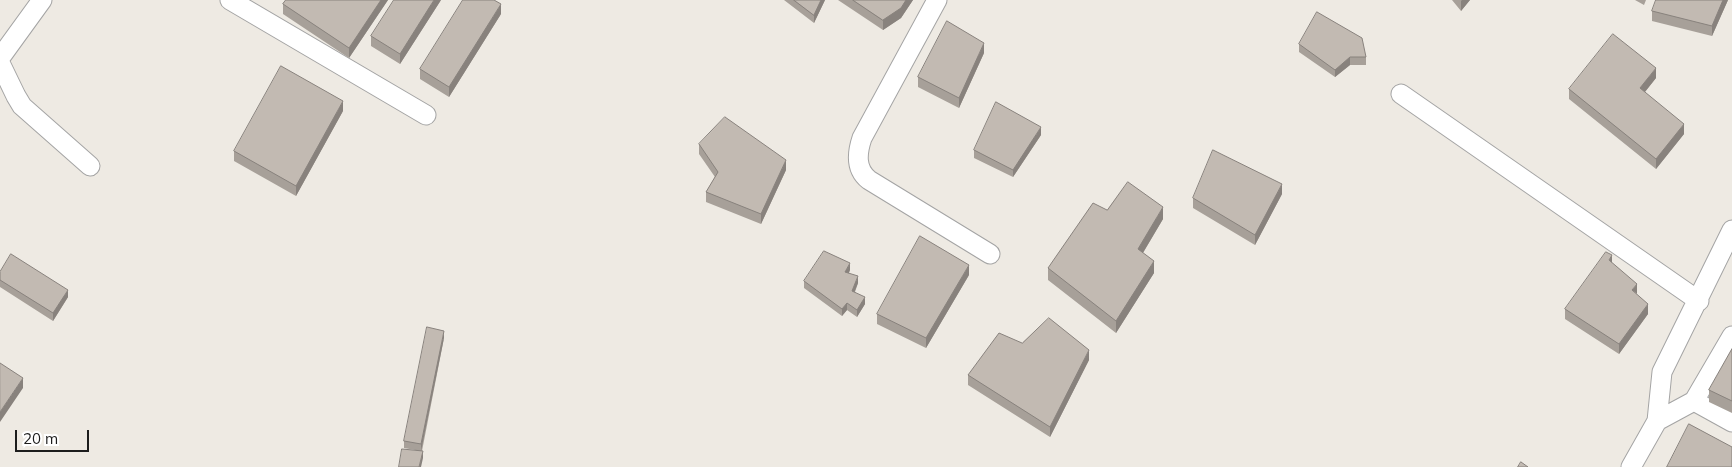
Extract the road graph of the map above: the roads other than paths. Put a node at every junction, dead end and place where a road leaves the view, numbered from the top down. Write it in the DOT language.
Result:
graph roads {
  1 [pos="42,0"];
  2 [pos="230,0"];
  3 [pos="937,0"];
  4 [pos="0,58"];
  5 [pos="0,62"];
  6 [pos="1401,94"];
  7 [pos="426,115"];
  8 [pos="90,166"];
  9 [pos="1732,230"];
  10 [pos="990,254"];
  11 [pos="1699,300"];
  12 [pos="1732,336"];
  13 [pos="1694,401"];
  14 [pos="1657,421"];
  15 [pos="1732,422"];
  16 [pos="1631,467"];
  1 -- 4 [label="street"];
  2 -- 7 [label="street"];
  3 -- 10 [label="street"];
  5 -- 8 [label="street"];
  6 -- 11 [label="street"];
  9 -- 11 [label="street"];
  11 -- 14 [label="street"];
  12 -- 13 [label="street"];
  13 -- 14 [label="street"];
  13 -- 15 [label="street"];
  14 -- 16 [label="street"];
}
